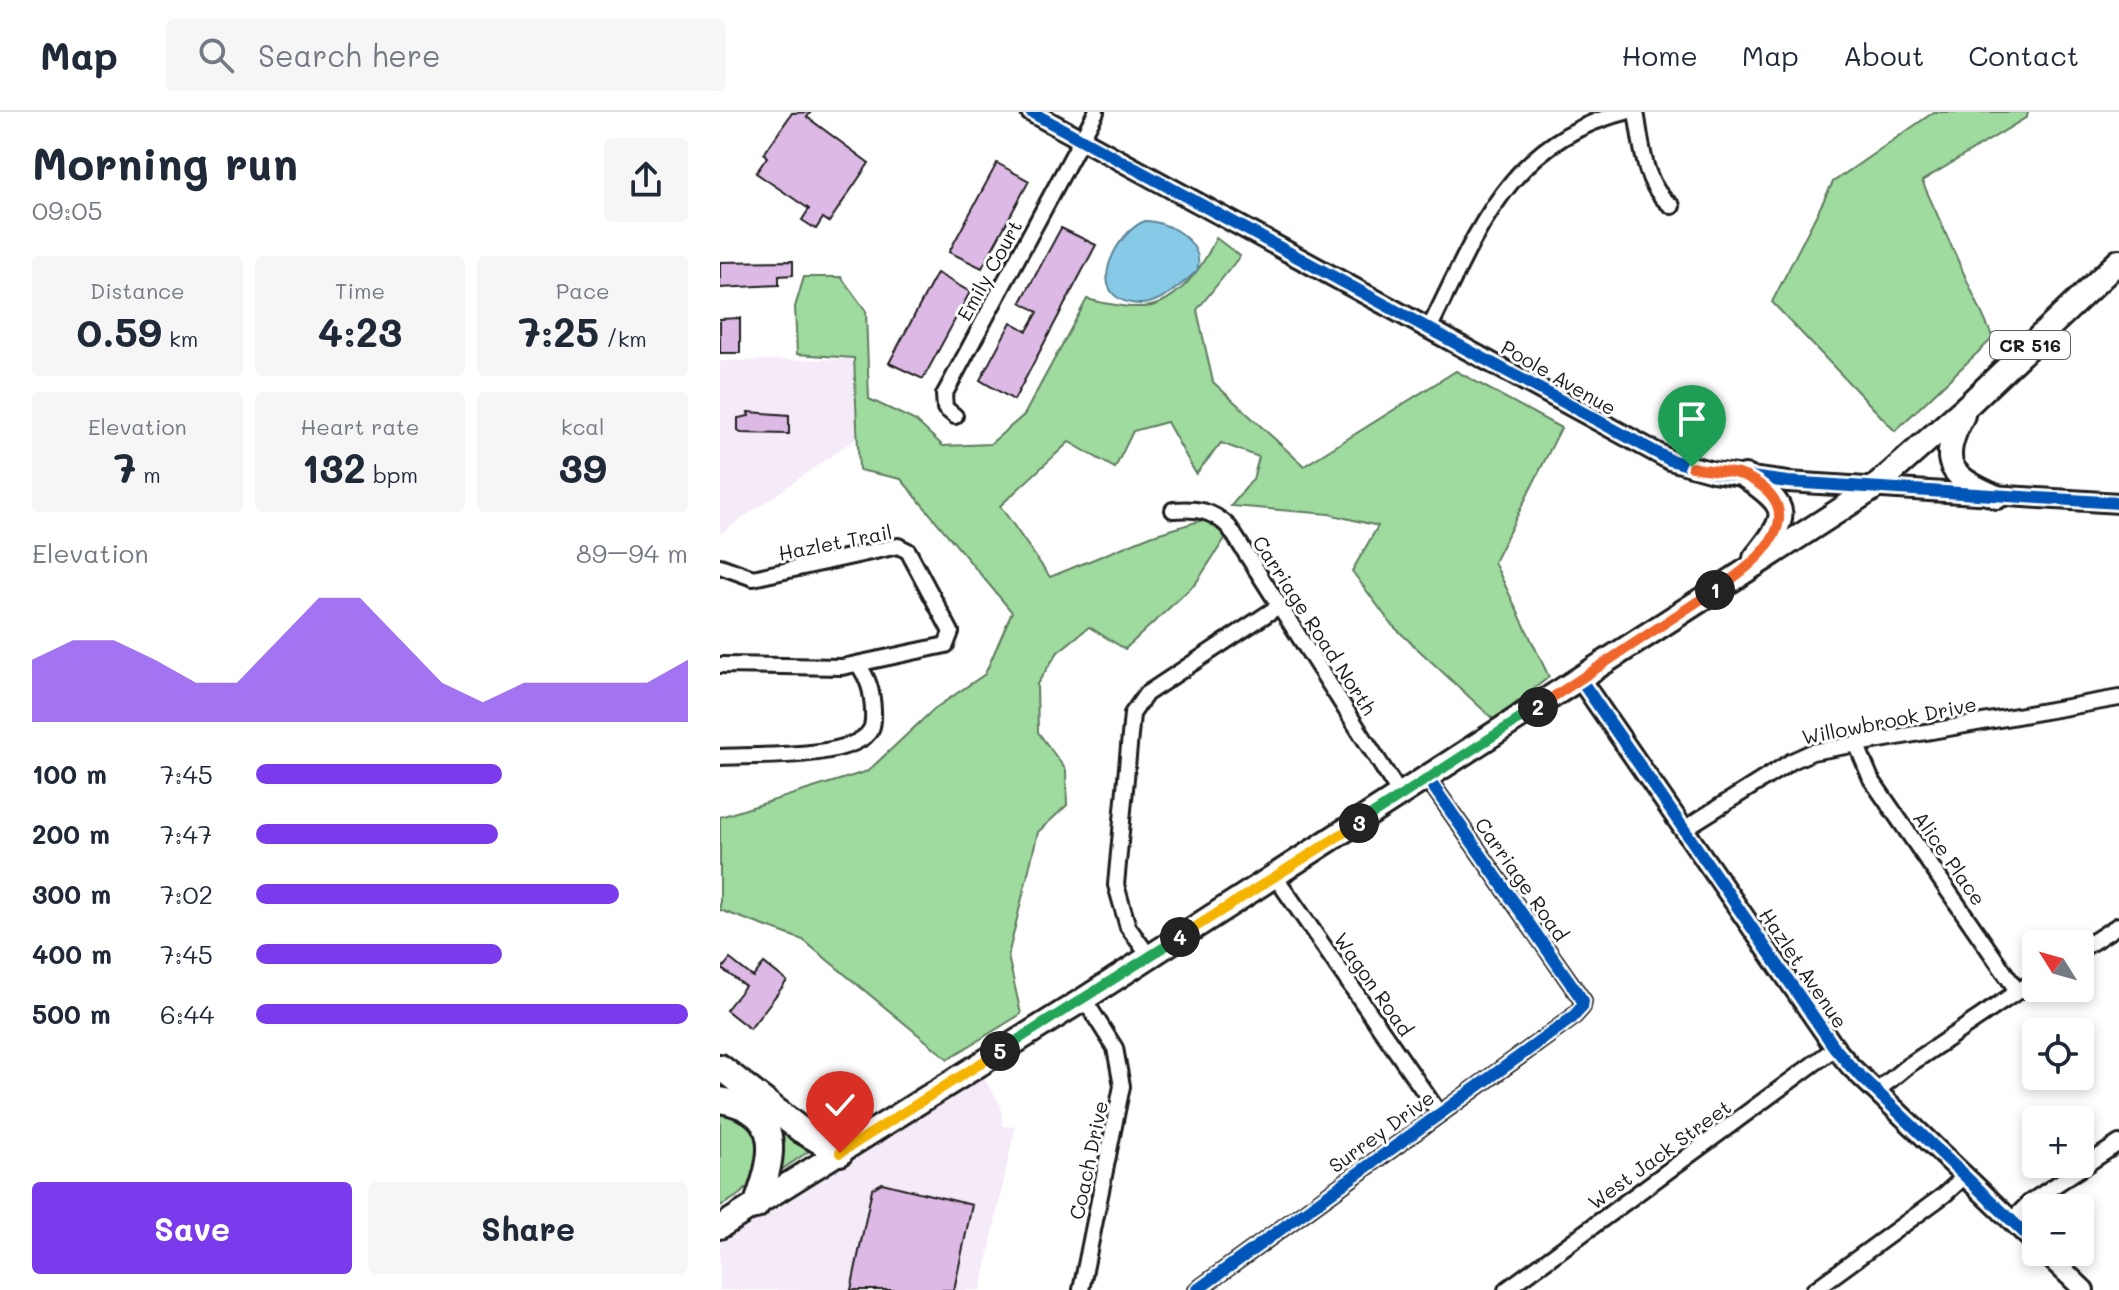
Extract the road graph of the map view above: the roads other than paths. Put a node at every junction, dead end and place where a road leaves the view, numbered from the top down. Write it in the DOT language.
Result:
graph roads {
  1 [pos="1031,112"];
  2 [pos="1096,112"];
  3 [pos="1626,112"];
  4 [pos="1636,112"];
  5 [pos="1082,141"];
  6 [pos="1672,206"];
  7 [pos="2119,261"];
  8 [pos="1430,327"];
  9 [pos="1970,403"];
  10 [pos="955,416"];
  11 [pos="1745,476"];
  12 [pos="1874,488"];
  13 [pos="1997,497"];
  14 [pos="2119,503"];
  15 [pos="1173,510"];
  16 [pos="720,566"];
  17 [pos="1741,574"];
  18 [pos="1279,606"];
  19 [pos="858,664"];
  20 [pos="720,665"];
  21 [pos="1580,679"];
  22 [pos="2119,698"];
  23 [pos="1856,743"];
  24 [pos="720,757"];
  25 [pos="1428,779"];
  26 [pos="1401,796"];
  27 [pos="1684,829"];
  28 [pos="1275,876"];
  29 [pos="2119,925"];
  30 [pos="2094,941"];
  31 [pos="1149,956"];
  32 [pos="2022,989"];
  33 [pos="2018,992"];
  34 [pos="1084,999"];
  35 [pos="1583,1001"];
  36 [pos="1835,1048"];
  37 [pos="720,1067"];
  38 [pos="1877,1091"];
  39 [pos="720,1100"];
  40 [pos="1439,1113"];
  41 [pos="2119,1143"];
  42 [pos="840,1153"];
  43 [pos="1965,1176"];
  44 [pos="756,1206"];
  45 [pos="2011,1221"];
  46 [pos="720,1227"];
  47 [pos="2022,1231"];
  48 [pos="2059,1266"];
  49 [pos="1081,1290"];
  50 [pos="1197,1290"];
  51 [pos="1506,1290"];
  52 [pos="1814,1290"];
  53 [pos="2084,1290"];
  1 -- 5 [label="street, Poole Avenue"];
  2 -- 5 [label="street"];
  3 -- 8 [label="street"];
  4 -- 6 [label="street"];
  5 -- 8 [label="street, Poole Avenue"];
  5 -- 10 [label="street, Emily Court"];
  7 -- 9 [label="main road, CR 516"];
  8 -- 11 [label="street, Poole Avenue"];
  9 -- 12 [label="main road, CR 516"];
  9 -- 13 [label="main road"];
  11 -- 12 [label="street, Poole Avenue"];
  11 -- 17 [label="main road"];
  12 -- 13 [label="street, Poole Avenue"];
  12 -- 17 [label="main road, CR 516"];
  13 -- 14 [label="street, Poole Avenue"];
  15 -- 18 [label="street, Carriage Road North"];
  16 -- 19 [label="street, Hazlet Trail"];
  17 -- 21 [label="main road, CR 516"];
  18 -- 26 [label="street, Carriage Road North"];
  18 -- 31 [label="street"];
  19 -- 20 [label="street, Hazlet Trail"];
  19 -- 24 [label="street"];
  21 -- 25 [label="main road, CR 516"];
  21 -- 27 [label="street, Hazlet Avenue"];
  22 -- 23 [label="street, Willowbrook Drive"];
  23 -- 27 [label="street, Willowbrook Drive"];
  23 -- 33 [label="street, Alice Place"];
  25 -- 26 [label="main road, CR 516"];
  25 -- 35 [label="street, Carriage Road"];
  26 -- 28 [label="main road, CR 516"];
  27 -- 36 [label="street, Hazlet Avenue"];
  28 -- 31 [label="main road, CR 516"];
  28 -- 40 [label="street, Wagon Road"];
  29 -- 30 [label="street"];
  31 -- 34 [label="main road, CR 516"];
  32 -- 33 [label="street"];
  33 -- 38 [label="street"];
  34 -- 42 [label="main road, CR 516"];
  34 -- 49 [label="street, Coach Drive"];
  35 -- 40 [label="street, Surrey Drive"];
  36 -- 38 [label="street, Hazlet Avenue"];
  36 -- 51 [label="street, West Jack Street"];
  37 -- 42 [label="highway"];
  38 -- 43 [label="street, Hazlet Avenue"];
  39 -- 44 [label="highway"];
  40 -- 50 [label="street, Surrey Drive"];
  41 -- 45 [label="street"];
  42 -- 44 [label="main road, CR 516"];
  43 -- 45 [label="street, Hazlet Avenue"];
  43 -- 52 [label="street"];
  44 -- 46 [label="main road, CR 516"];
  45 -- 47 [label="street, Hazlet Avenue"];
  48 -- 53 [label="street"];
}
